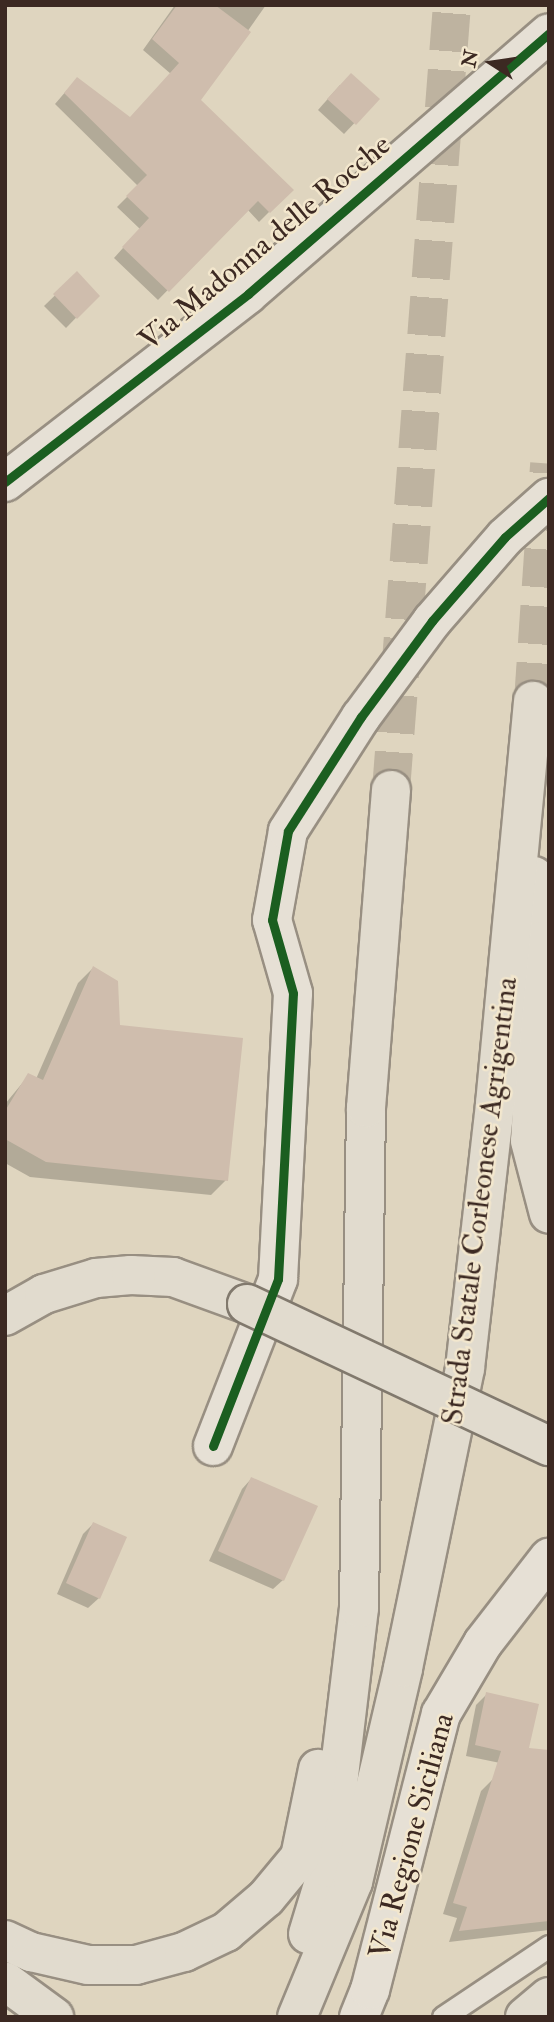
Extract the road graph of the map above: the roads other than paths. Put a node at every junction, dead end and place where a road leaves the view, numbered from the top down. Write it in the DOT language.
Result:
graph roads {
  1 [pos="549,33"];
  2 [pos="5,482"];
  3 [pos="549,498"];
  4 [pos="533,701"];
  5 [pos="391,790"];
  6 [pos="525,799"];
  7 [pos="549,1213"];
  8 [pos="5,1316"];
  9 [pos="213,1446"];
  10 [pos="549,1446"];
  11 [pos="549,1558"];
  12 [pos="359,1608"];
  13 [pos="5,1940"];
  14 [pos="549,1946"];
  15 [pos="5,1981"];
  16 [pos="549,1997"];
  17 [pos="54,2017"];
  18 [pos="283,2017"];
  19 [pos="297,2017"];
  20 [pos="359,2017"];
  21 [pos="443,2017"];
  22 [pos="525,2017"];
  1 -- 2 [label="street, Via Madonna delle Rocche"];
  3 -- 9 [label="street"];
  4 -- 6 [label="main road, Strada Statale Corleonese Agrigentina"];
  5 -- 12 [label="main road"];
  6 -- 7 [label="main road"];
  6 -- 19 [label="main road, Strada Statale Corleonese Agrigentina"];
  8 -- 10 [label="main road, bridge"];
  11 -- 20 [label="street, Via Regione Siciliana"];
  12 -- 13 [label="main road"];
  12 -- 18 [label="main road"];
  14 -- 21 [label="lane"];
  15 -- 17 [label="main road"];
  16 -- 22 [label="main road"];
}
